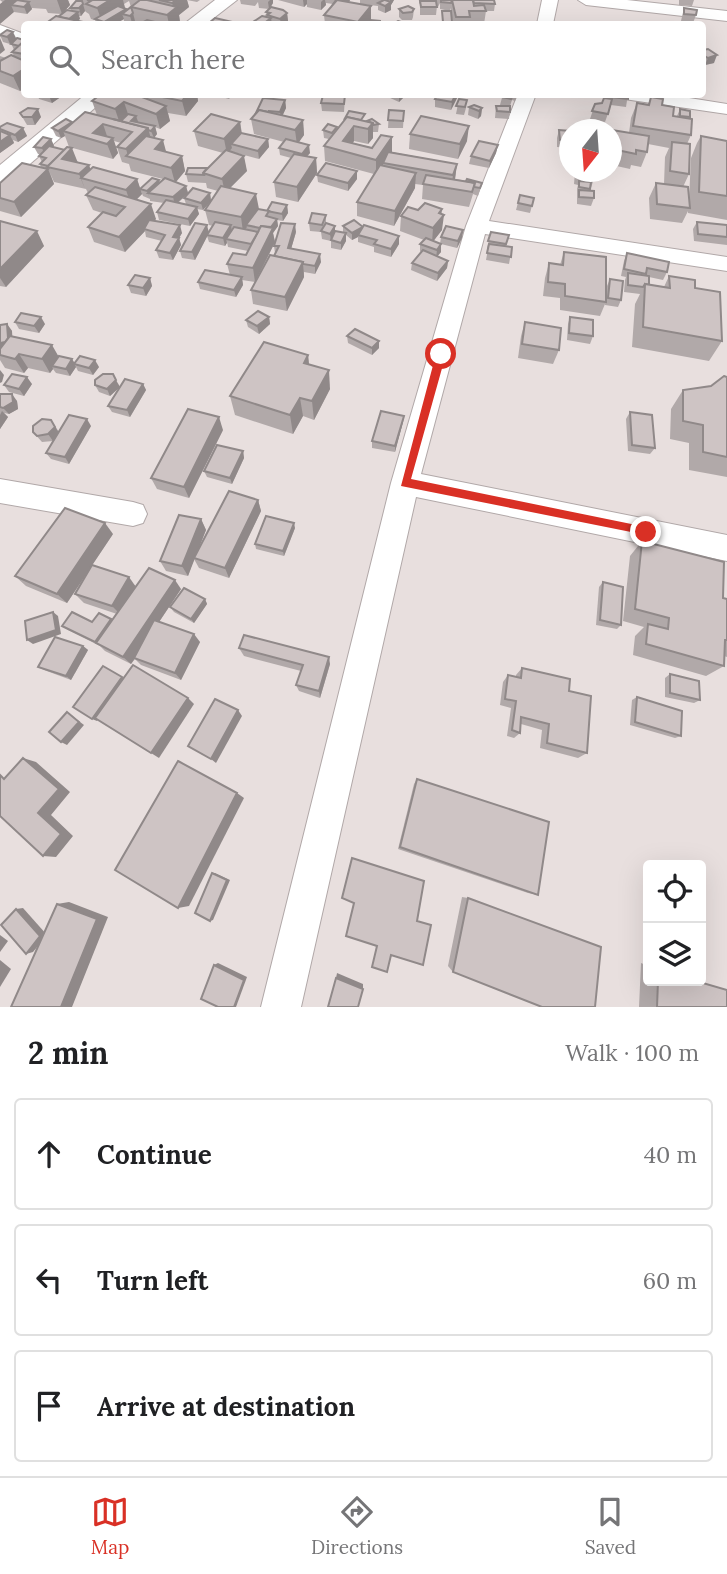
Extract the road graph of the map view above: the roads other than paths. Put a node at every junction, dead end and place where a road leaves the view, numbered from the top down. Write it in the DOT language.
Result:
graph roads {
  1 [pos="227,0"];
  2 [pos="550,0"];
  3 [pos="586,0"];
  4 [pos="727,16"];
  5 [pos="198,21"];
  6 [pos="546,21"];
  7 [pos="0,30"];
  8 [pos="21,39"];
  9 [pos="95,98"];
  10 [pos="525,98"];
  11 [pos="653,98"];
  12 [pos="727,108"];
  13 [pos="3,170"];
  14 [pos="477,226"];
  15 [pos="727,264"];
  16 [pos="405,483"];
  17 [pos="0,491"];
  18 [pos="133,514"];
  19 [pos="727,548"];
  20 [pos="281,1007"];
  1 -- 5 [label="street"];
  2 -- 6 [label="street"];
  3 -- 4 [label="street"];
  7 -- 8 [label="street"];
  9 -- 13 [label="street"];
  10 -- 14 [label="street"];
  11 -- 12 [label="street"];
  14 -- 15 [label="street"];
  14 -- 16 [label="street"];
  16 -- 19 [label="street"];
  16 -- 20 [label="street"];
  17 -- 18 [label="street"];
}
